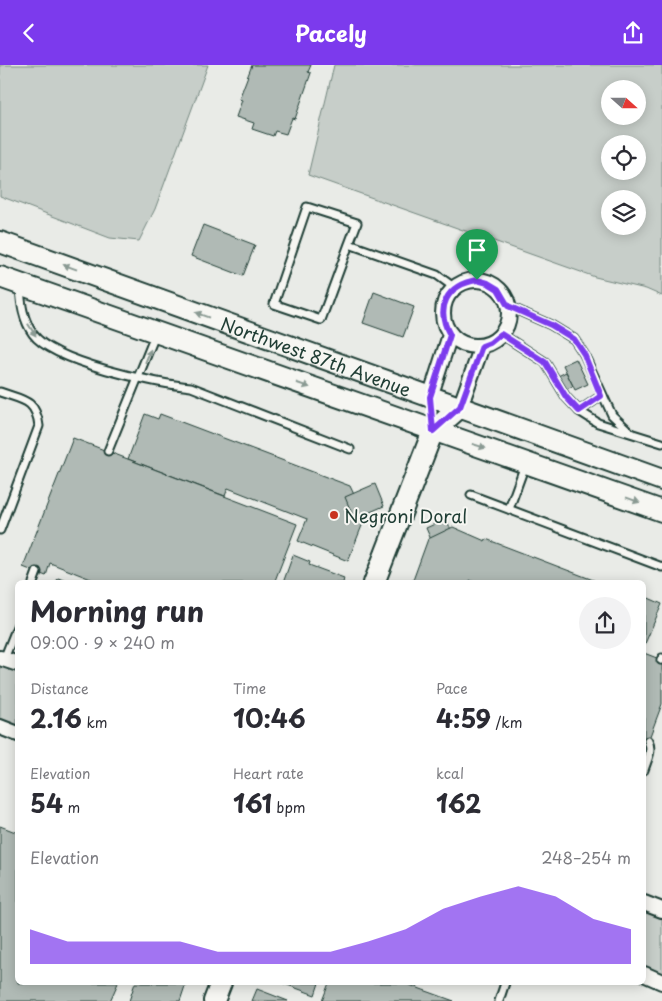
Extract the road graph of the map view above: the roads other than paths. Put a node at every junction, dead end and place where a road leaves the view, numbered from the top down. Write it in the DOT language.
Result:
graph roads {
  1 [pos="0,242"];
  2 [pos="349,244"];
  3 [pos="0,277"];
  4 [pos="20,284"];
  5 [pos="455,288"];
  6 [pos="508,306"];
  7 [pos="156,333"];
  8 [pos="501,334"];
  9 [pos="450,335"];
  10 [pos="482,346"];
  11 [pos="138,378"];
  12 [pos="0,393"];
  13 [pos="601,396"];
  14 [pos="430,397"];
  15 [pos="460,407"];
  16 [pos="579,411"];
  17 [pos="433,431"];
  18 [pos="631,433"];
  19 [pos="662,443"];
  20 [pos="350,449"];
  21 [pos="108,451"];
  22 [pos="526,461"];
  23 [pos="662,480"];
  24 [pos="471,495"];
  25 [pos="509,509"];
  26 [pos="662,511"];
  27 [pos="0,530"];
  28 [pos="662,567"];
  29 [pos="37,572"];
  30 [pos="34,580"];
  31 [pos="375,580"];
  32 [pos="14,644"];
  33 [pos="7,660"];
  34 [pos="0,727"];
  35 [pos="15,733"];
  36 [pos="648,741"];
  37 [pos="646,765"];
  38 [pos="646,904"];
  39 [pos="662,910"];
  40 [pos="646,976"];
  41 [pos="662,982"];
  42 [pos="220,985"];
  43 [pos="505,985"];
  44 [pos="214,1001"];
  45 [pos="499,1001"];
  14 -- 1 [label="main road, Northwest 87th Avenue, one-way"];
  2 -- 2 [label="lane"];
  2 -- 5 [label="lane"];
  3 -- 4 [label="main road, Northwest 87th Avenue"];
  4 -- 7 [label="main road, Northwest 87th Avenue"];
  4 -- 11 [label="lane, one-way"];
  5 -- 6 [label="street"];
  5 -- 9 [label="street"];
  6 -- 8 [label="street"];
  6 -- 13 [label="lane"];
  11 -- 7 [label="lane, one-way"];
  7 -- 17 [label="main road, Northwest 87th Avenue, one-way"];
  8 -- 10 [label="street"];
  8 -- 16 [label="lane"];
  9 -- 10 [label="street"];
  9 -- 14 [label="street"];
  10 -- 15 [label="street"];
  11 -- 20 [label="lane"];
  11 -- 21 [label="lane"];
  12 -- 27 [label="lane"];
  13 -- 16 [label="lane"];
  13 -- 18 [label="lane"];
  14 -- 15 [label="main road, Northwest 87th Avenue"];
  14 -- 17 [label="main road"];
  15 -- 17 [label="main road"];
  15 -- 23 [label="main road, Northwest 87th Avenue"];
  16 -- 18 [label="lane"];
  17 -- 22 [label="main road, Northwest 87th Avenue, one-way"];
  17 -- 31 [label="main road"];
  18 -- 19 [label="lane"];
  22 -- 25 [label="lane"];
  22 -- 26 [label="main road, Northwest 87th Avenue, one-way"];
  24 -- 25 [label="lane"];
  25 -- 28 [label="lane"];
  29 -- 30 [label="lane"];
  32 -- 33 [label="lane"];
  34 -- 35 [label="street"];
  36 -- 37 [label="lane"];
  38 -- 39 [label="street"];
  40 -- 41 [label="street"];
  42 -- 44 [label="main road"];
  43 -- 45 [label="lane"];
}
